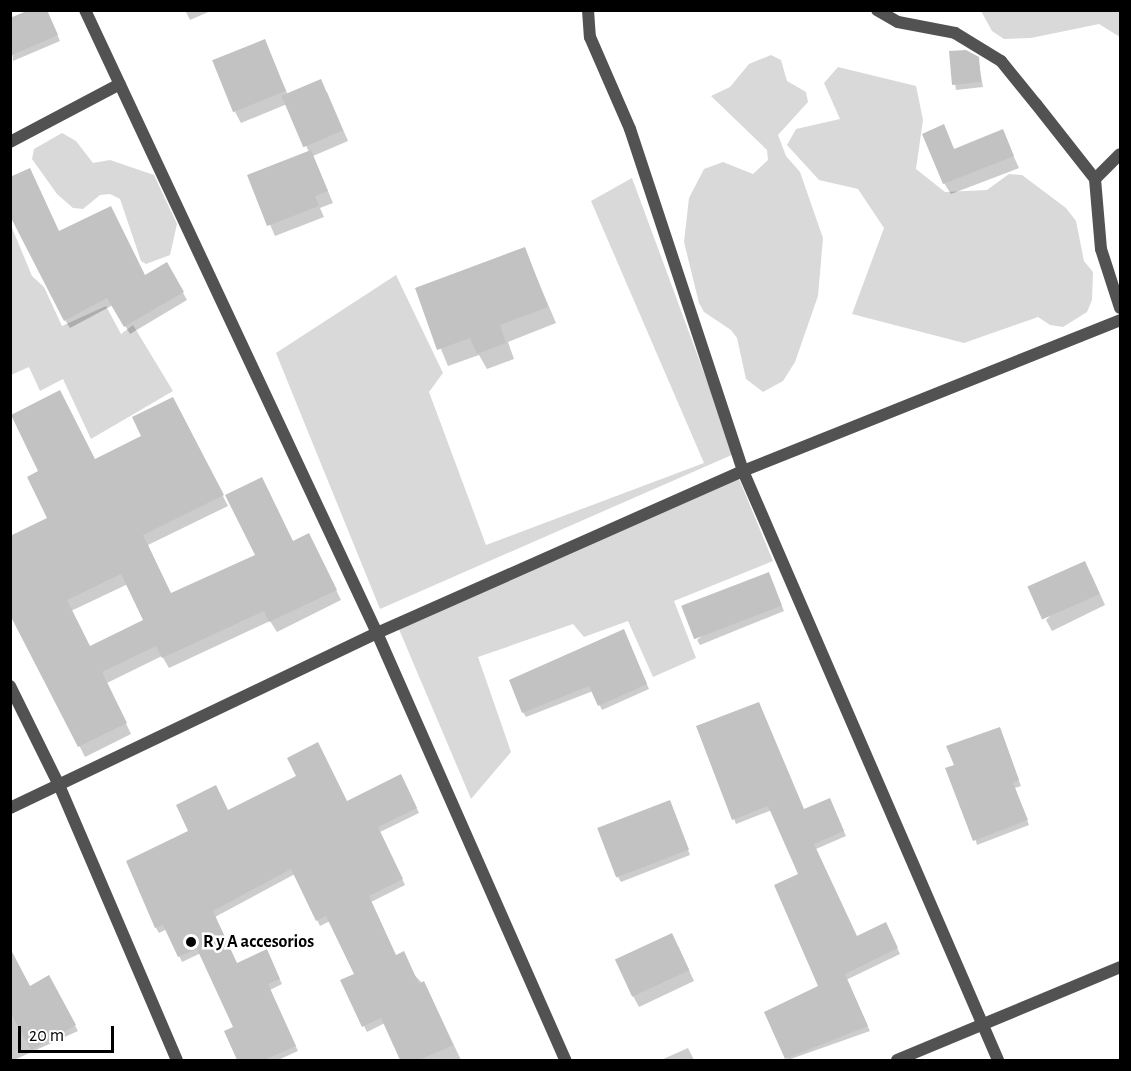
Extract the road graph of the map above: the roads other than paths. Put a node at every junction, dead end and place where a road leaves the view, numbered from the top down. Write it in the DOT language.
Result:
graph roads {
  1 [pos="85,10"];
  2 [pos="588,10"];
  3 [pos="876,10"];
  4 [pos="120,84"];
  5 [pos="10,142"];
  6 [pos="1120,154"];
  7 [pos="1095,179"];
  8 [pos="1120,308"];
  9 [pos="1120,320"];
  10 [pos="743,471"];
  11 [pos="377,633"];
  12 [pos="10,686"];
  13 [pos="59,785"];
  14 [pos="10,808"];
  15 [pos="1120,967"];
  16 [pos="984,1025"];
  17 [pos="177,1060"];
  18 [pos="565,1060"];
  19 [pos="897,1060"];
  20 [pos="998,1060"];
  1 -- 4 [label="street"];
  2 -- 10 [label="street"];
  3 -- 7 [label="street"];
  4 -- 5 [label="street"];
  4 -- 11 [label="street"];
  6 -- 7 [label="street"];
  7 -- 8 [label="street"];
  9 -- 10 [label="street"];
  10 -- 11 [label="street"];
  10 -- 16 [label="street"];
  11 -- 13 [label="street"];
  11 -- 18 [label="street"];
  12 -- 13 [label="street"];
  13 -- 14 [label="street"];
  13 -- 17 [label="street"];
  15 -- 16 [label="street"];
  16 -- 19 [label="street"];
  16 -- 20 [label="street"];
}
